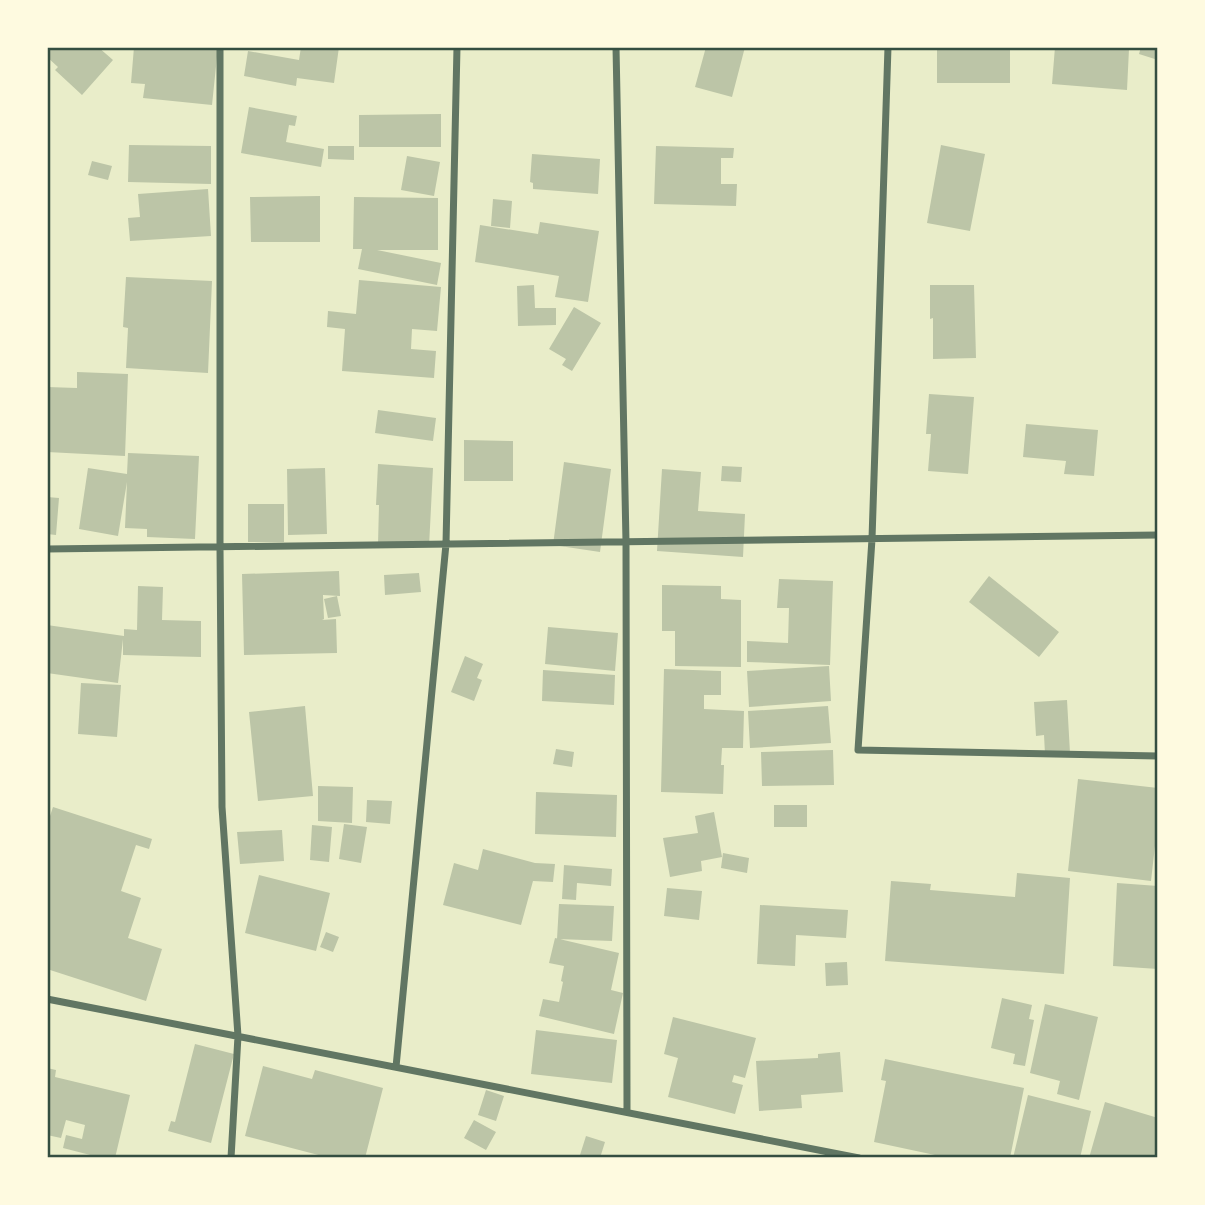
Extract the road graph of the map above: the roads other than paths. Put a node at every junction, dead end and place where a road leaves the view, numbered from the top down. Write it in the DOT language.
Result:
graph roads {
  1 [pos="220,47"];
  2 [pos="457,47"];
  3 [pos="616,47"];
  4 [pos="888,47"];
  5 [pos="1158,535"];
  6 [pos="872,539"];
  7 [pos="626,542"];
  8 [pos="446,544"];
  9 [pos="220,547"];
  10 [pos="47,549"];
  11 [pos="1158,756"];
  12 [pos="47,999"];
  13 [pos="238,1036"];
  14 [pos="396,1067"];
  15 [pos="627,1112"];
  16 [pos="231,1158"];
  17 [pos="859,1158"];
  1 -- 9 [label="street"];
  2 -- 8 [label="street"];
  3 -- 7 [label="street"];
  4 -- 6 [label="street"];
  5 -- 6 [label="street"];
  6 -- 7 [label="street"];
  6 -- 11 [label="street"];
  7 -- 8 [label="street"];
  7 -- 15 [label="street"];
  8 -- 9 [label="street"];
  8 -- 14 [label="street"];
  9 -- 10 [label="street"];
  9 -- 13 [label="street"];
  12 -- 13 [label="street"];
  13 -- 14 [label="street"];
  13 -- 16 [label="street"];
  14 -- 15 [label="street"];
  15 -- 17 [label="street"];
}
